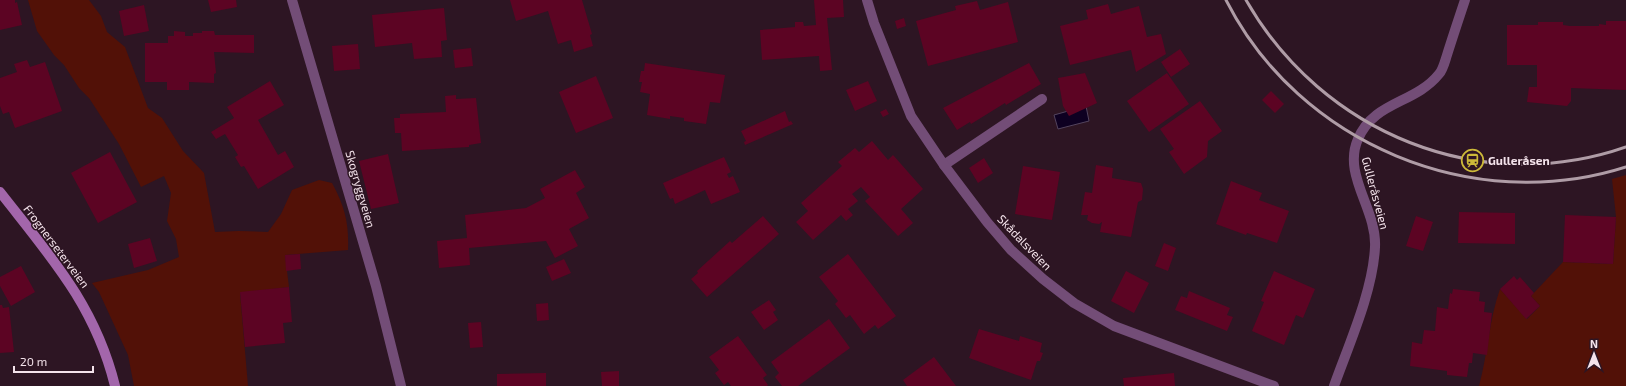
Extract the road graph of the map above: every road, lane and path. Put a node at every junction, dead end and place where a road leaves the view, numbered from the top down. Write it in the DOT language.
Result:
graph roads {
  1 [pos="292,0"];
  2 [pos="867,0"];
  3 [pos="1465,0"];
  4 [pos="1042,99"];
  5 [pos="944,165"];
  6 [pos="0,192"];
  7 [pos="115,386"];
  8 [pos="401,386"];
  9 [pos="1274,386"];
  10 [pos="1334,386"];
  1 -- 8 [label="street, Skogryggveien"];
  2 -- 5 [label="street, Skådalsveien"];
  3 -- 10 [label="street, Gulleråsveien"];
  4 -- 5 [label="street"];
  5 -- 9 [label="street, Skådalsveien"];
  6 -- 7 [label="main road, Frognerseterveien"];
}
